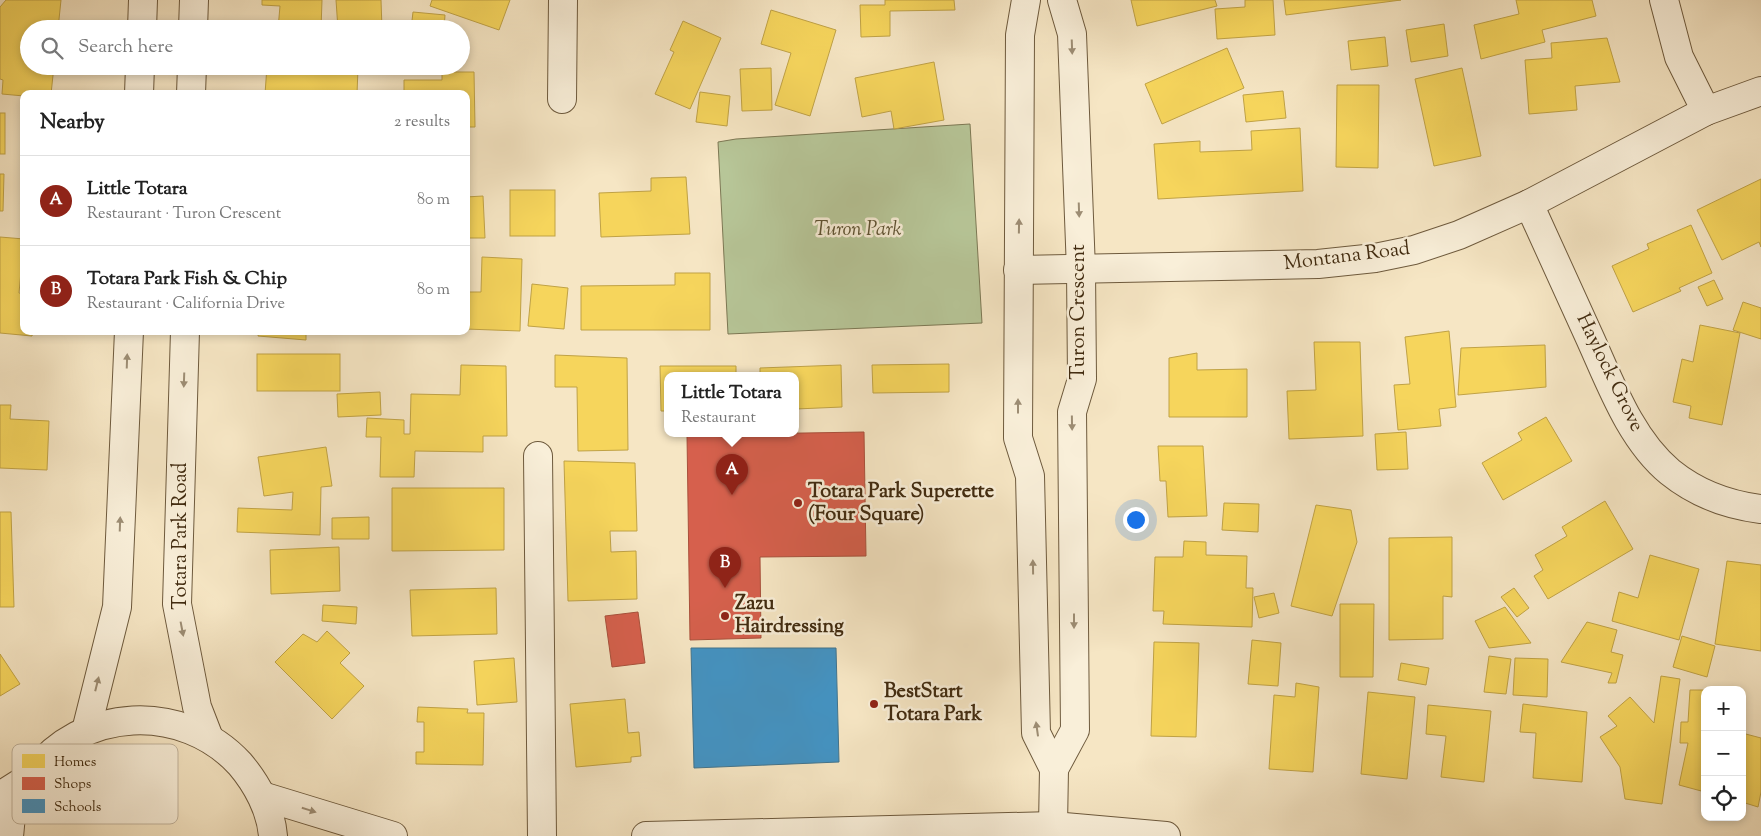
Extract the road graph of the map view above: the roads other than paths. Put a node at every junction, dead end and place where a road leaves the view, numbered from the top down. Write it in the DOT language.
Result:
graph roads {
  1 [pos="143,0"];
  2 [pos="194,0"];
  3 [pos="563,0"];
  4 [pos="1026,0"];
  5 [pos="1062,0"];
  6 [pos="1664,0"];
  7 [pos="142,20"];
  8 [pos="193,20"];
  9 [pos="140,75"];
  10 [pos="192,75"];
  11 [pos="139,90"];
  12 [pos="191,90"];
  13 [pos="1761,91"];
  14 [pos="562,99"];
  15 [pos="1706,111"];
  16 [pos="1529,204"];
  17 [pos="1018,270"];
  18 [pos="1081,270"];
  19 [pos="129,335"];
  20 [pos="185,335"];
  21 [pos="538,456"];
  22 [pos="1761,509"];
  23 [pos="86,731"];
  24 [pos="209,738"];
  25 [pos="62,744"];
  26 [pos="1054,768"];
  27 [pos="12,788"];
  28 [pos="0,796"];
  29 [pos="262,796"];
  30 [pos="12,814"];
  31 [pos="1053,826"];
  32 [pos="9,836"];
  33 [pos="273,836"];
  34 [pos="393,836"];
  35 [pos="542,836"];
  36 [pos="646,836"];
  37 [pos="1166,836"];
  1 -- 7 [label="street"];
  2 -- 8 [label="street"];
  3 -- 14 [label="street"];
  17 -- 4 [label="street, Turon Crescent, one-way"];
  5 -- 18 [label="street, Turon Crescent, one-way"];
  6 -- 15 [label="street"];
  9 -- 11 [label="street"];
  10 -- 12 [label="street"];
  13 -- 15 [label="street, Montana Road"];
  15 -- 16 [label="street, Montana Road"];
  16 -- 18 [label="street, Montana Road"];
  16 -- 22 [label="street, Haylock Grove"];
  17 -- 18 [label="street, Montana Road"];
  26 -- 17 [label="street, Turon Crescent, one-way"];
  18 -- 26 [label="street, Turon Crescent, one-way"];
  23 -- 19 [label="street, one-way"];
  20 -- 24 [label="street, Totara Park Road, one-way"];
  21 -- 35 [label="street"];
  23 -- 24 [label="street"];
  23 -- 25 [label="street"];
  24 -- 29 [label="street"];
  26 -- 31 [label="street, Turon Crescent"];
  27 -- 28 [label="street"];
  29 -- 33 [label="street"];
  29 -- 34 [label="street, one-way"];
  30 -- 32 [label="street"];
  31 -- 36 [label="street"];
  31 -- 37 [label="street"];
}
